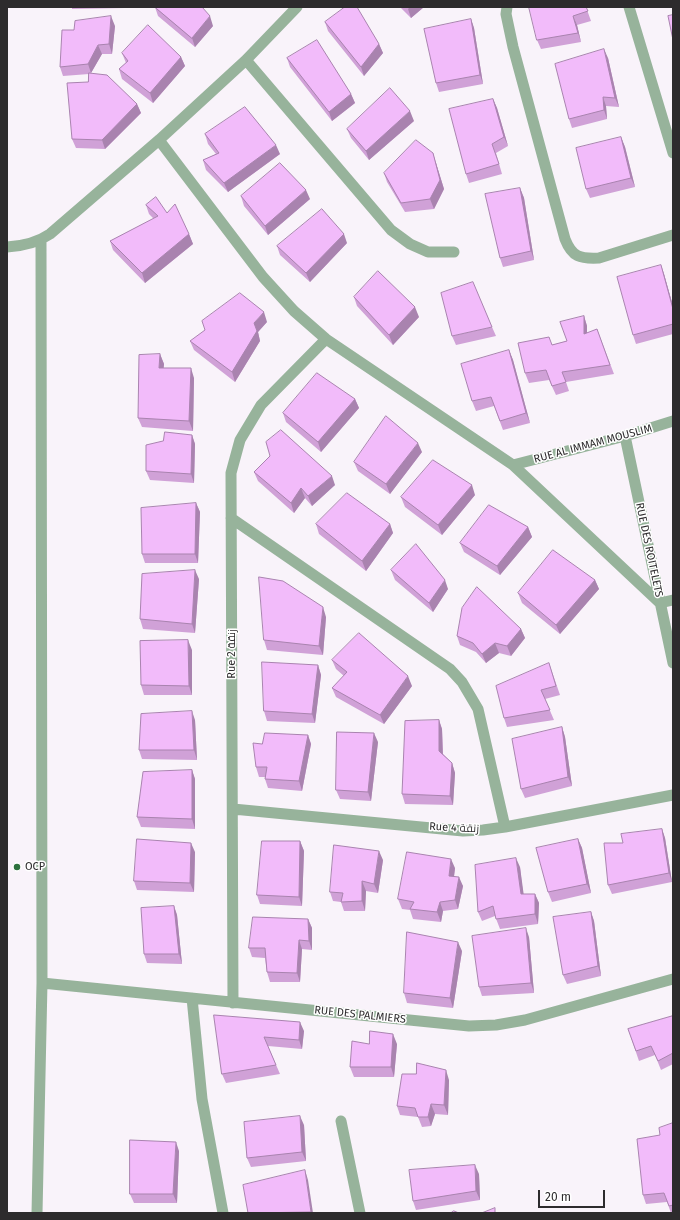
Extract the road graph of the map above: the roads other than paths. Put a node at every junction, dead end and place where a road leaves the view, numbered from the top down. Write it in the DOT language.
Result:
graph roads {
  1 [pos="297,7"];
  2 [pos="507,7"];
  3 [pos="629,7"];
  4 [pos="246,60"];
  5 [pos="159,140"];
  6 [pos="673,153"];
  7 [pos="673,235"];
  8 [pos="41,240"];
  9 [pos="7,247"];
  10 [pos="454,252"];
  11 [pos="326,339"];
  12 [pos="673,422"];
  13 [pos="625,436"];
  14 [pos="513,465"];
  15 [pos="231,518"];
  16 [pos="673,600"];
  17 [pos="660,603"];
  18 [pos="673,663"];
  19 [pos="673,795"];
  20 [pos="233,809"];
  21 [pos="504,827"];
  22 [pos="673,979"];
  23 [pos="42,983"];
  24 [pos="192,998"];
  25 [pos="233,1003"];
  26 [pos="341,1121"];
  27 [pos="37,1213"];
  28 [pos="223,1213"];
  29 [pos="360,1213"];
  1 -- 4 [label="street"];
  2 -- 7 [label="street"];
  3 -- 6 [label="street"];
  4 -- 5 [label="street"];
  4 -- 10 [label="street"];
  5 -- 8 [label="street"];
  5 -- 11 [label="street"];
  8 -- 9 [label="street"];
  8 -- 23 [label="street"];
  11 -- 14 [label="street"];
  11 -- 15 [label="street, Rue 2 زنقة"];
  12 -- 13 [label="street, RUE AL IMMAM MOUSLIM"];
  13 -- 14 [label="street, RUE AL IMMAM MOUSLIM"];
  13 -- 17 [label="street, RUE DES ROITELETS"];
  14 -- 17 [label="street"];
  15 -- 20 [label="street, Rue 2 زنقة"];
  15 -- 21 [label="street"];
  16 -- 17 [label="street"];
  17 -- 18 [label="street, RUE DES ROITELETS"];
  19 -- 21 [label="street, Rue 4 زنقة"];
  20 -- 21 [label="street, Rue 4 زنقة"];
  20 -- 25 [label="street, Rue 2 زنقة"];
  22 -- 25 [label="street, RUE DES PALMIERS"];
  23 -- 24 [label="street, RUE DES PALMIERS"];
  23 -- 27 [label="street"];
  24 -- 25 [label="street, RUE DES PALMIERS"];
  24 -- 28 [label="street"];
  26 -- 29 [label="street"];
}
